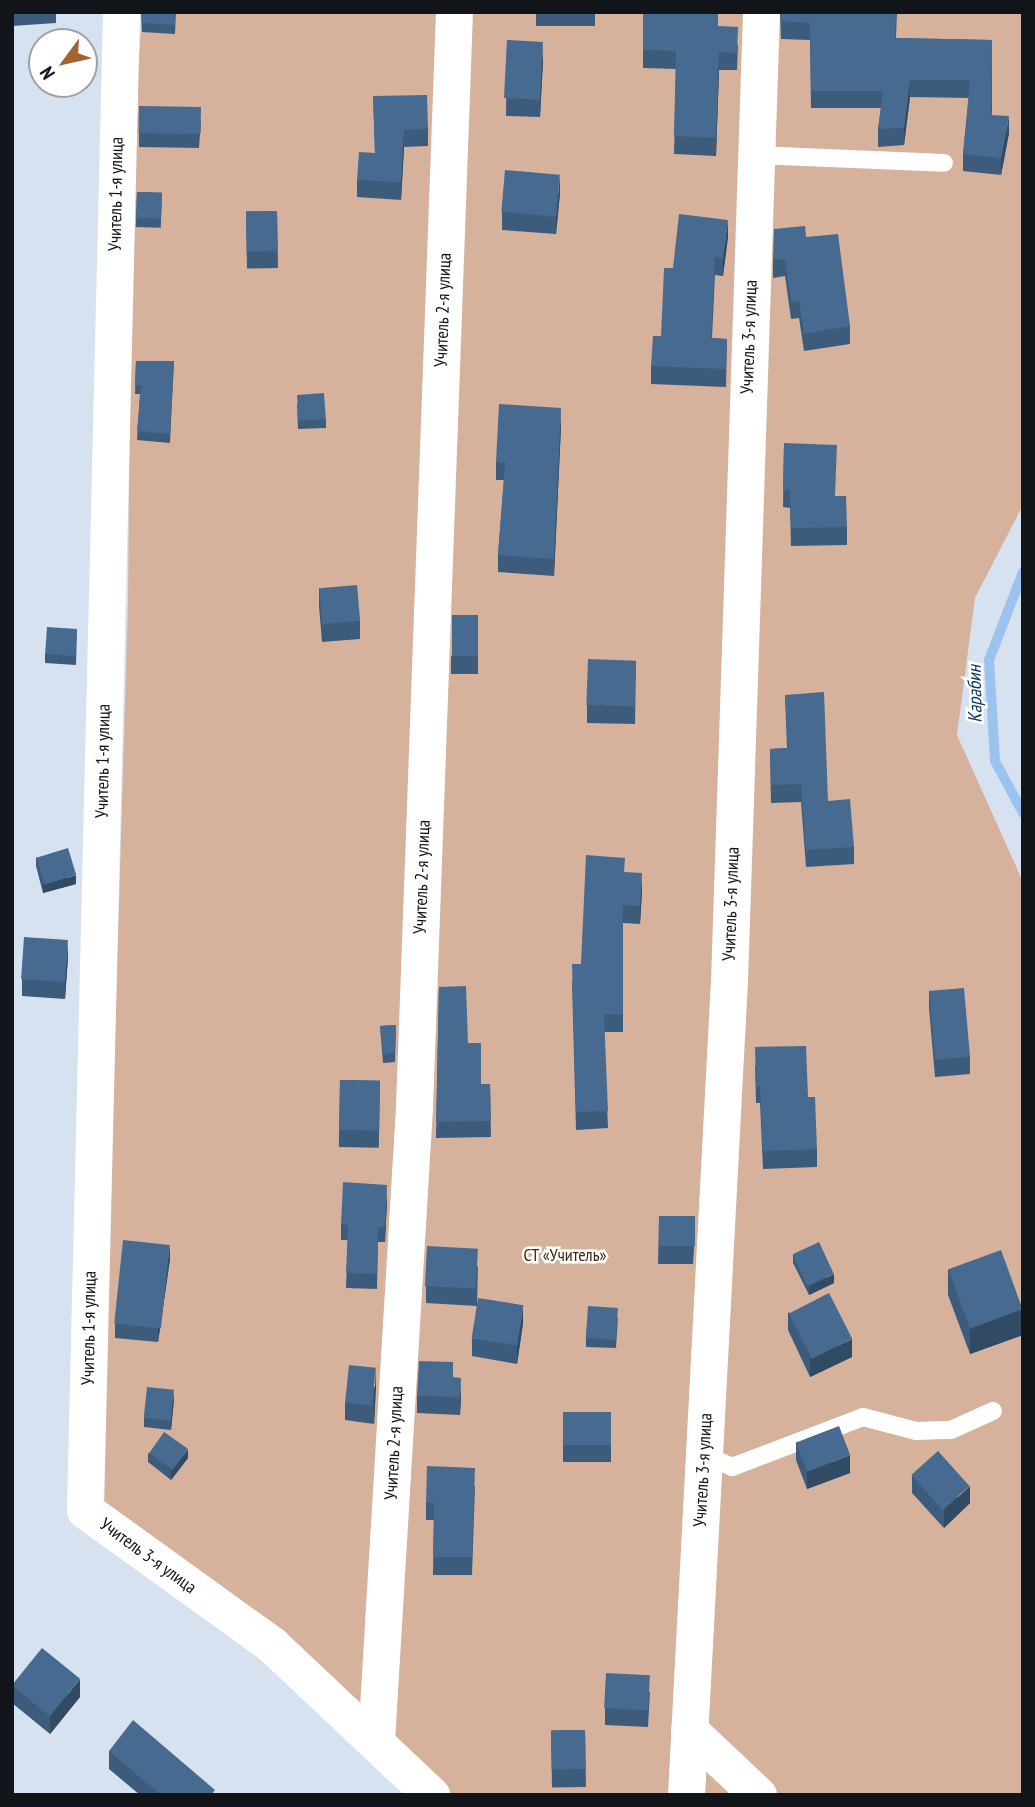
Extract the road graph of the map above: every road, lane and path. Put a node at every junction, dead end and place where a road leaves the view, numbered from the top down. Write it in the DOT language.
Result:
graph roads {
  1 [pos="121,12"];
  2 [pos="454,12"];
  3 [pos="761,12"];
  4 [pos="756,155"];
  5 [pos="944,163"];
  6 [pos="993,1411"];
  7 [pos="703,1454"];
  8 [pos="85,1510"];
  9 [pos="689,1730"];
  10 [pos="376,1741"];
  11 [pos="431,1795"];
  12 [pos="686,1795"];
  13 [pos="758,1795"];
  1 -- 8 [label="street, Учитель 1-я улица"];
  2 -- 10 [label="street, Учитель 2-я улица"];
  3 -- 4 [label="street, Учитель 3-я улица"];
  4 -- 5 [label="lane"];
  4 -- 7 [label="street, Учитель 3-я улица"];
  6 -- 7 [label="lane"];
  7 -- 9 [label="street, Учитель 3-я улица"];
  8 -- 10 [label="street, Учитель 3-я улица"];
  9 -- 12 [label="street, Учитель 3-я улица"];
  9 -- 13 [label="street"];
  10 -- 11 [label="street, Учитель 3-я улица"];
}
